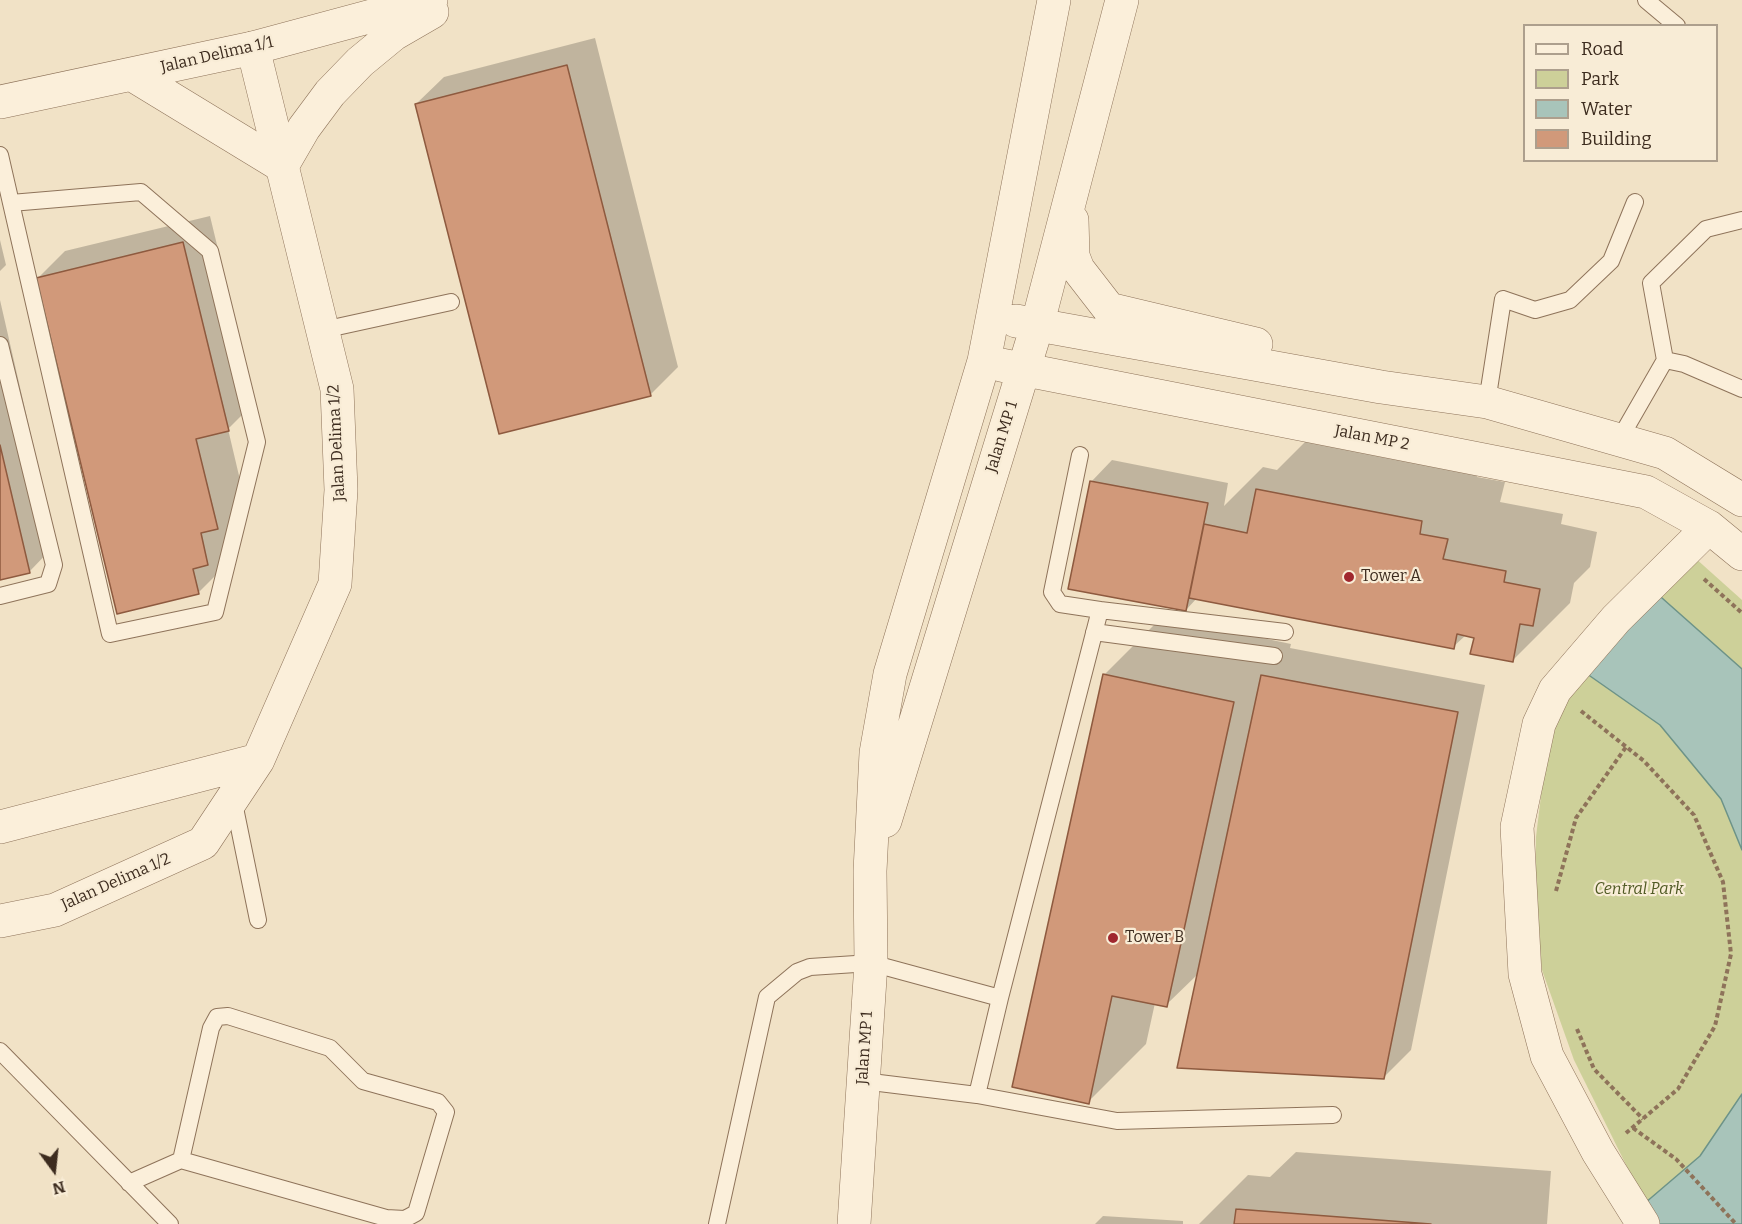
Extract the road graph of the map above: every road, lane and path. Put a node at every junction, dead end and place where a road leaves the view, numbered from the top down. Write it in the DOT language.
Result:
graph roads {
  1 [pos="431,0"];
  2 [pos="454,0"];
  3 [pos="1054,0"];
  4 [pos="1122,0"];
  5 [pos="1646,0"];
  6 [pos="1675,24"];
  7 [pos="253,48"];
  8 [pos="131,74"];
  9 [pos="0,102"];
  10 [pos="0,154"];
  11 [pos="282,166"];
  12 [pos="1070,198"];
  13 [pos="1635,202"];
  14 [pos="11,203"];
  15 [pos="1742,220"];
  16 [pos="451,302"];
  17 [pos="994,316"];
  18 [pos="1037,326"];
  19 [pos="323,330"];
  20 [pos="0,345"];
  21 [pos="1665,360"];
  22 [pos="984,361"];
  23 [pos="1023,369"];
  24 [pos="1381,387"];
  25 [pos="1742,389"];
  26 [pos="1487,402"];
  27 [pos="1619,440"];
  28 [pos="1080,455"];
  29 [pos="1742,500"];
  30 [pos="1709,527"];
  31 [pos="1742,554"];
  32 [pos="1679,556"];
  33 [pos="0,596"];
  34 [pos="1100,610"];
  35 [pos="1742,613"];
  36 [pos="1094,632"];
  37 [pos="1285,632"];
  38 [pos="1274,656"];
  39 [pos="1555,690"];
  40 [pos="1626,747"];
  41 [pos="229,783"];
  42 [pos="0,827"];
  43 [pos="870,871"];
  44 [pos="1555,893"];
  45 [pos="258,920"];
  46 [pos="0,921"];
  47 [pos="871,963"];
  48 [pos="1000,998"];
  49 [pos="1572,1019"];
  50 [pos="0,1051"];
  51 [pos="863,1081"];
  52 [pos="977,1095"];
  53 [pos="1333,1115"];
  54 [pos="1643,1119"];
  55 [pos="1633,1128"];
  56 [pos="1598,1152"];
  57 [pos="181,1160"];
  58 [pos="129,1183"];
  59 [pos="170,1224"];
  60 [pos="717,1224"];
  61 [pos="854,1224"];
  62 [pos="1643,1224"];
  63 [pos="1736,1224"];
  1 -- 7 [label="street, Jalan Delima 1/1"];
  2 -- 11 [label="street"];
  3 -- 17 [label="street, Jalan MP 1"];
  4 -- 12 [label="street, Jalan MP 1"];
  5 -- 6 [label="lane"];
  7 -- 8 [label="street, Jalan Delima 1/1"];
  7 -- 11 [label="street, Jalan Delima 1/2"];
  8 -- 9 [label="street, Jalan Delima 1/1"];
  8 -- 11 [label="street"];
  10 -- 14 [label="lane"];
  11 -- 19 [label="street, Jalan Delima 1/2"];
  12 -- 18 [label="street, Jalan MP 1"];
  12 -- 24 [label="street"];
  13 -- 26 [label="lane"];
  14 -- 14 [label="lane"];
  15 -- 21 [label="lane"];
  16 -- 19 [label="lane"];
  17 -- 18 [label="street"];
  17 -- 22 [label="street, Jalan MP 1"];
  18 -- 23 [label="street, Jalan MP 1"];
  18 -- 24 [label="street"];
  19 -- 41 [label="street, Jalan Delima 1/2"];
  20 -- 33 [label="lane"];
  21 -- 25 [label="lane"];
  21 -- 27 [label="lane"];
  22 -- 23 [label="street, Jalan MP 2"];
  22 -- 43 [label="street, Jalan MP 1"];
  23 -- 30 [label="street, Jalan MP 2"];
  23 -- 43 [label="street, Jalan MP 1"];
  24 -- 26 [label="street"];
  26 -- 27 [label="street"];
  27 -- 29 [label="street"];
  28 -- 34 [label="lane"];
  30 -- 31 [label="street, Jalan MP 2"];
  30 -- 32 [label="street"];
  32 -- 35 [label="path"];
  32 -- 39 [label="street"];
  34 -- 36 [label="lane"];
  34 -- 37 [label="lane"];
  36 -- 38 [label="lane"];
  36 -- 48 [label="lane"];
  39 -- 40 [label="path"];
  39 -- 56 [label="street"];
  40 -- 44 [label="path"];
  40 -- 54 [label="path"];
  41 -- 42 [label="street"];
  41 -- 45 [label="lane"];
  41 -- 46 [label="street, Jalan Delima 1/2"];
  43 -- 47 [label="street, Jalan MP 1"];
  47 -- 48 [label="lane"];
  47 -- 51 [label="street, Jalan MP 1"];
  47 -- 60 [label="lane"];
  48 -- 52 [label="lane"];
  49 -- 54 [label="path"];
  50 -- 58 [label="lane"];
  51 -- 52 [label="lane"];
  51 -- 61 [label="street, Jalan MP 1"];
  52 -- 53 [label="lane"];
  54 -- 55 [label="path"];
  55 -- 56 [label="path"];
  55 -- 63 [label="path"];
  56 -- 62 [label="street"];
  57 -- 57 [label="lane"];
  57 -- 58 [label="lane"];
  58 -- 59 [label="lane"];
}
